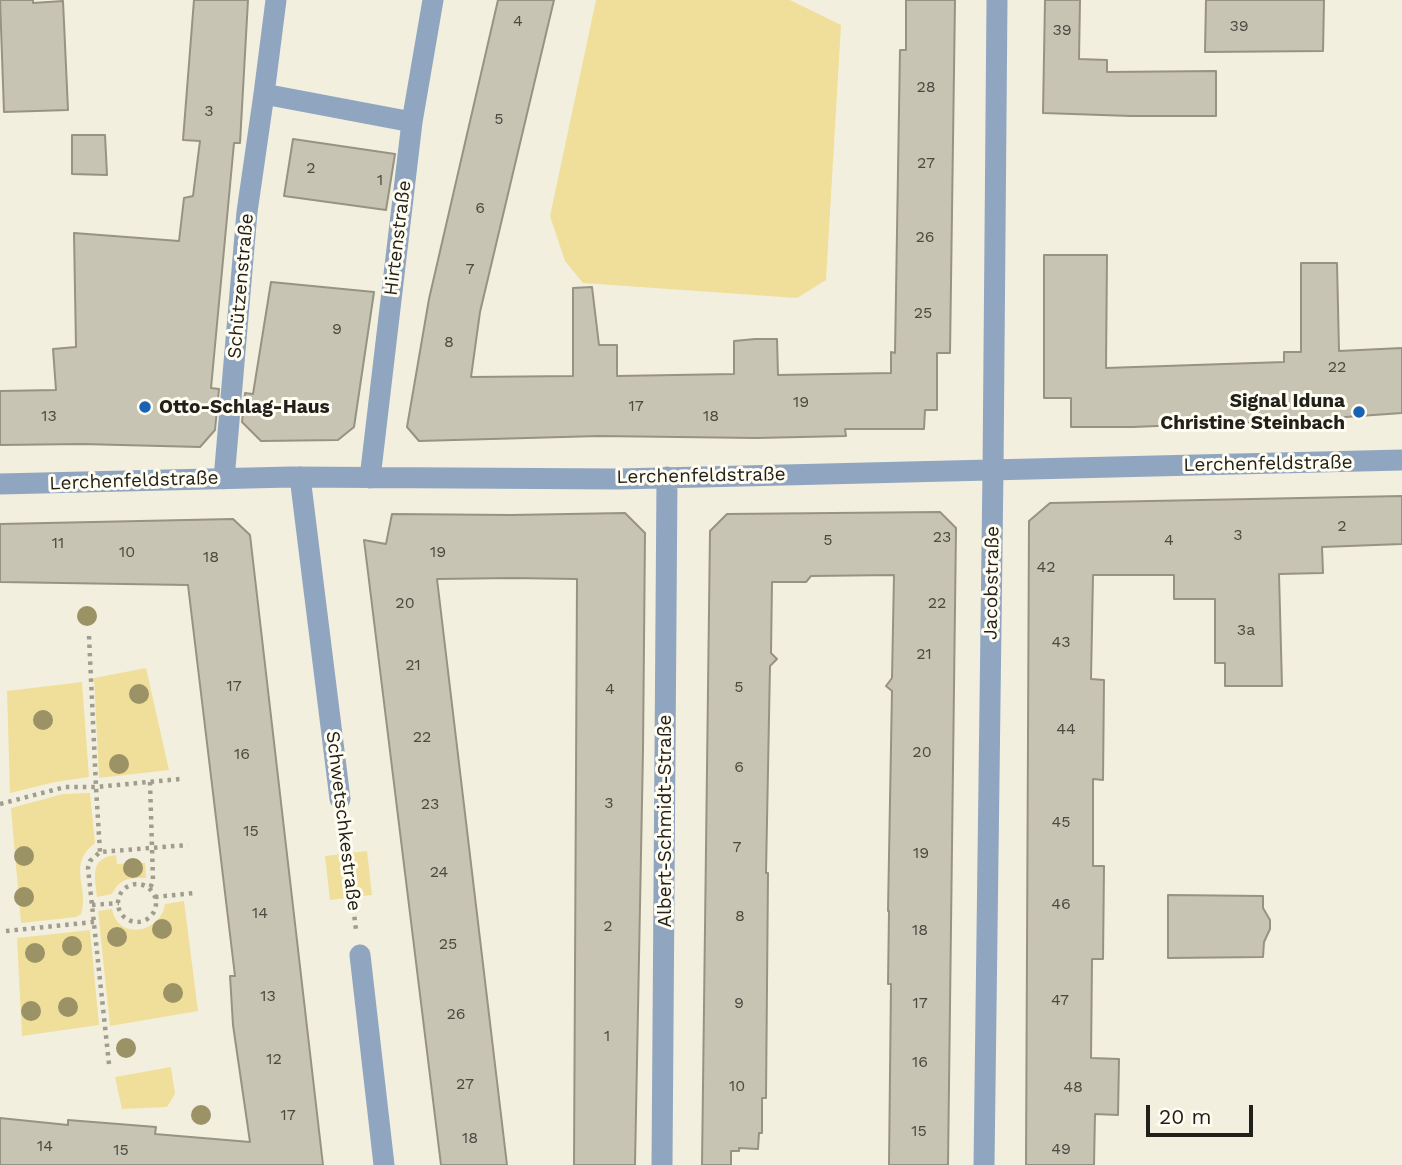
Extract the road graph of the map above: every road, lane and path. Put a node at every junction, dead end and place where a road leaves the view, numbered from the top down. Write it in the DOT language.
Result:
graph roads {
  1 [pos="276,0"];
  2 [pos="433,0"];
  3 [pos="997,0"];
  4 [pos="264,94"];
  5 [pos="412,122"];
  6 [pos="1402,460"];
  7 [pos="993,471"];
  8 [pos="300,477"];
  9 [pos="667,477"];
  10 [pos="370,478"];
  11 [pos="224,479"];
  12 [pos="0,484"];
  13 [pos="89,636"];
  14 [pos="180,779"];
  15 [pos="150,782"];
  16 [pos="96,787"];
  17 [pos="340,799"];
  18 [pos="0,804"];
  19 [pos="188,845"];
  20 [pos="152,848"];
  21 [pos="100,852"];
  22 [pos="150,889"];
  23 [pos="194,893"];
  24 [pos="155,897"];
  25 [pos="119,903"];
  26 [pos="92,905"];
  27 [pos="94,922"];
  28 [pos="6,931"];
  29 [pos="360,955"];
  30 [pos="109,1064"];
  31 [pos="384,1165"];
  32 [pos="662,1165"];
  33 [pos="984,1165"];
  1 -- 4 [label="street, Schützenstraße"];
  2 -- 5 [label="street, Hirtenstraße"];
  3 -- 7 [label="street, Jacobstraße"];
  4 -- 5 [label="street"];
  4 -- 11 [label="street, Schützenstraße"];
  5 -- 10 [label="street, Hirtenstraße"];
  6 -- 7 [label="street, Lerchenfeldstraße"];
  7 -- 9 [label="street, Lerchenfeldstraße"];
  7 -- 33 [label="street, Jacobstraße"];
  8 -- 10 [label="street, Lerchenfeldstraße"];
  8 -- 11 [label="street, Lerchenfeldstraße"];
  8 -- 17 [label="street, Schwetschkestraße"];
  9 -- 10 [label="street, Lerchenfeldstraße"];
  9 -- 32 [label="street, Albert-Schmidt-Straße"];
  11 -- 12 [label="street, Lerchenfeldstraße"];
  13 -- 16 [label="path"];
  14 -- 15 [label="path"];
  15 -- 16 [label="path"];
  15 -- 20 [label="path"];
  16 -- 18 [label="path"];
  16 -- 21 [label="path"];
  17 -- 29 [label="path, Schwetschkestraße"];
  19 -- 20 [label="path"];
  20 -- 21 [label="path"];
  20 -- 22 [label="path"];
  21 -- 26 [label="path"];
  22 -- 24 [label="path"];
  22 -- 25 [label="path"];
  23 -- 24 [label="path"];
  24 -- 25 [label="path"];
  25 -- 26 [label="path"];
  26 -- 27 [label="path"];
  27 -- 28 [label="path"];
  27 -- 30 [label="path"];
  29 -- 31 [label="street"];
}
